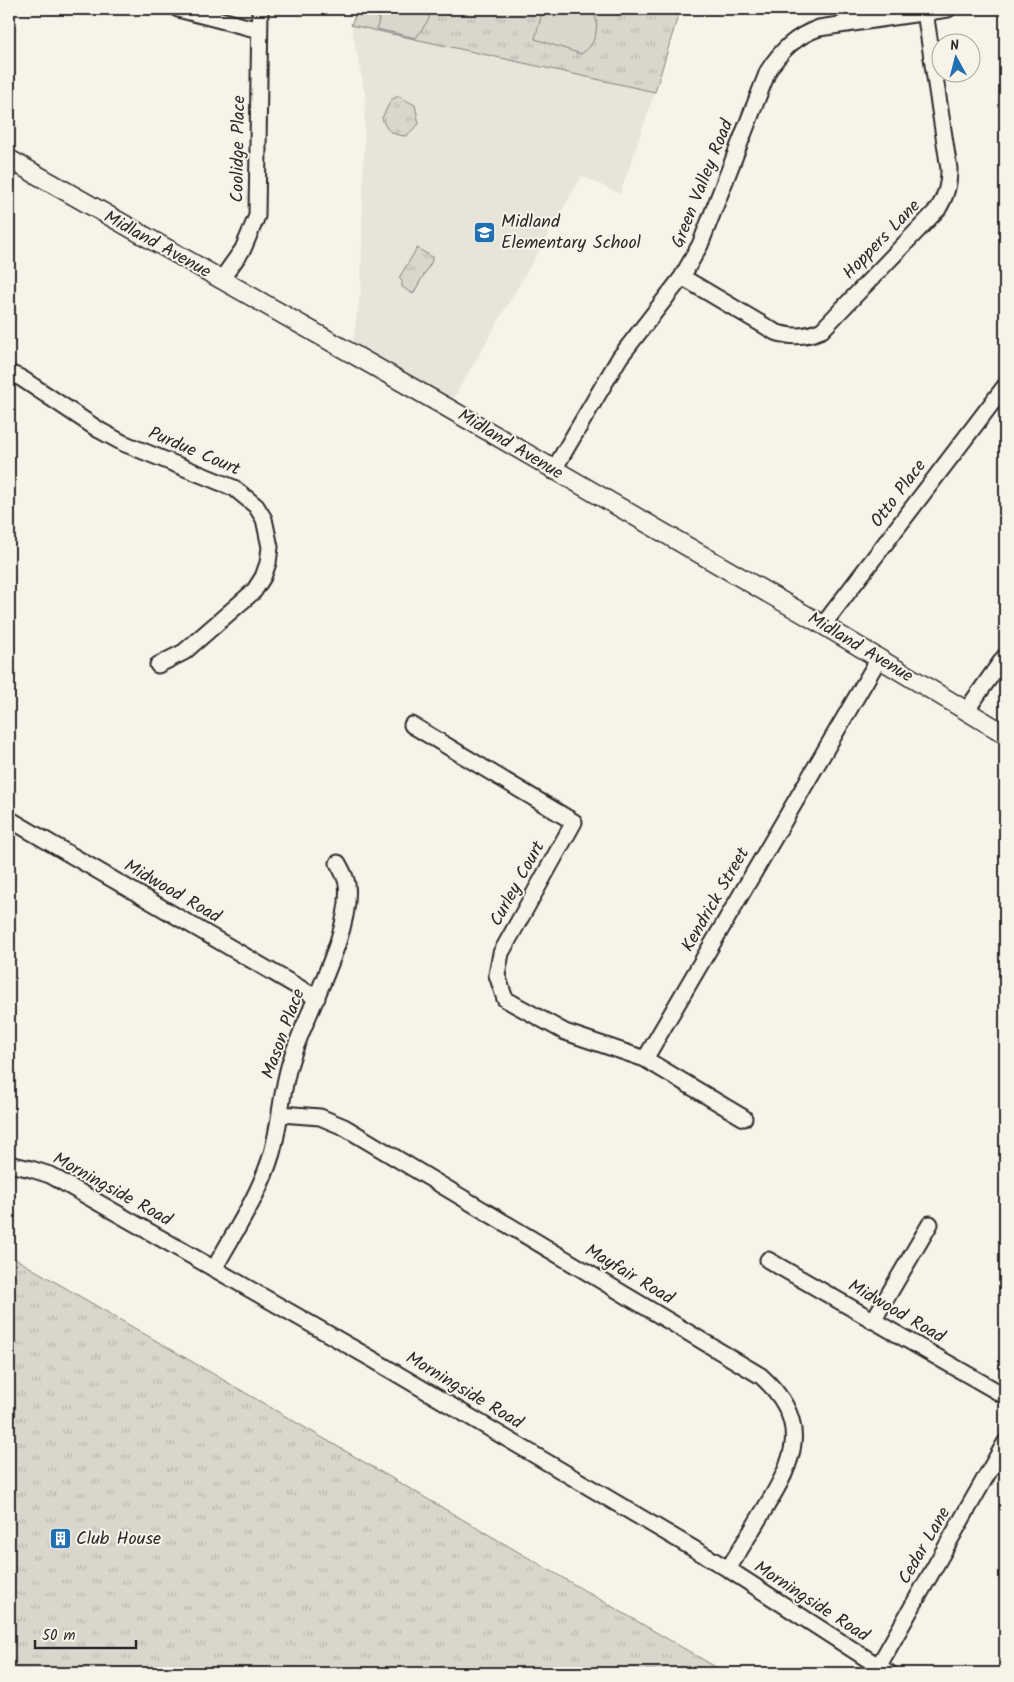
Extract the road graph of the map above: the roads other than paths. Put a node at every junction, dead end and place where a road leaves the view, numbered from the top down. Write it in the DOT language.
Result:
graph roads {
  1 [pos="178,9"];
  2 [pos="260,9"];
  3 [pos="846,9"];
  4 [pos="948,9"];
  5 [pos="925,12"];
  6 [pos="848,24"];
  7 [pos="259,30"];
  8 [pos="9,160"];
  9 [pos="682,276"];
  10 [pos="221,280"];
  11 [pos="9,373"];
  12 [pos="1005,386"];
  13 [pos="553,471"];
  14 [pos="823,625"];
  15 [pos="1005,656"];
  16 [pos="878,660"];
  17 [pos="158,665"];
  18 [pos="966,712"];
  19 [pos="412,725"];
  20 [pos="1005,734"];
  21 [pos="9,819"];
  22 [pos="338,862"];
  23 [pos="317,998"];
  24 [pos="645,1059"];
  25 [pos="281,1114"];
  26 [pos="744,1118"];
  27 [pos="9,1164"];
  28 [pos="930,1224"];
  29 [pos="768,1260"];
  30 [pos="214,1268"];
  31 [pos="873,1320"];
  32 [pos="1005,1396"];
  33 [pos="1005,1443"];
  34 [pos="728,1569"];
  35 [pos="884,1670"];
  1 -- 7 [label="street"];
  2 -- 7 [label="street, Coolidge Place"];
  3 -- 6 [label="street"];
  4 -- 5 [label="street, Green Valley Road"];
  5 -- 6 [label="street, Green Valley Road"];
  5 -- 9 [label="street, Hoppers Lane"];
  6 -- 9 [label="street, Green Valley Road"];
  7 -- 10 [label="street, Coolidge Place"];
  8 -- 10 [label="street, Midland Avenue"];
  9 -- 13 [label="street, Green Valley Road"];
  10 -- 13 [label="street, Midland Avenue"];
  11 -- 17 [label="street, Purdue Court"];
  12 -- 14 [label="street, Otto Place"];
  13 -- 14 [label="street, Midland Avenue"];
  14 -- 16 [label="street, Midland Avenue"];
  15 -- 18 [label="street"];
  16 -- 18 [label="street, Midland Avenue"];
  16 -- 24 [label="street, Kendrick Street"];
  18 -- 20 [label="street, Midland Avenue"];
  19 -- 24 [label="street, Curley Court"];
  21 -- 23 [label="street, Midwood Road"];
  22 -- 23 [label="street, Mason Place"];
  23 -- 25 [label="street, Mason Place"];
  24 -- 26 [label="street"];
  25 -- 30 [label="street, Mason Place"];
  25 -- 34 [label="street, Mayfair Road"];
  27 -- 30 [label="street, Morningside Road"];
  28 -- 31 [label="street"];
  29 -- 31 [label="street, Midwood Road"];
  30 -- 34 [label="street, Morningside Road"];
  31 -- 32 [label="street, Midwood Road"];
  33 -- 35 [label="street, Cedar Lane"];
  34 -- 35 [label="street, Morningside Road"];
}
